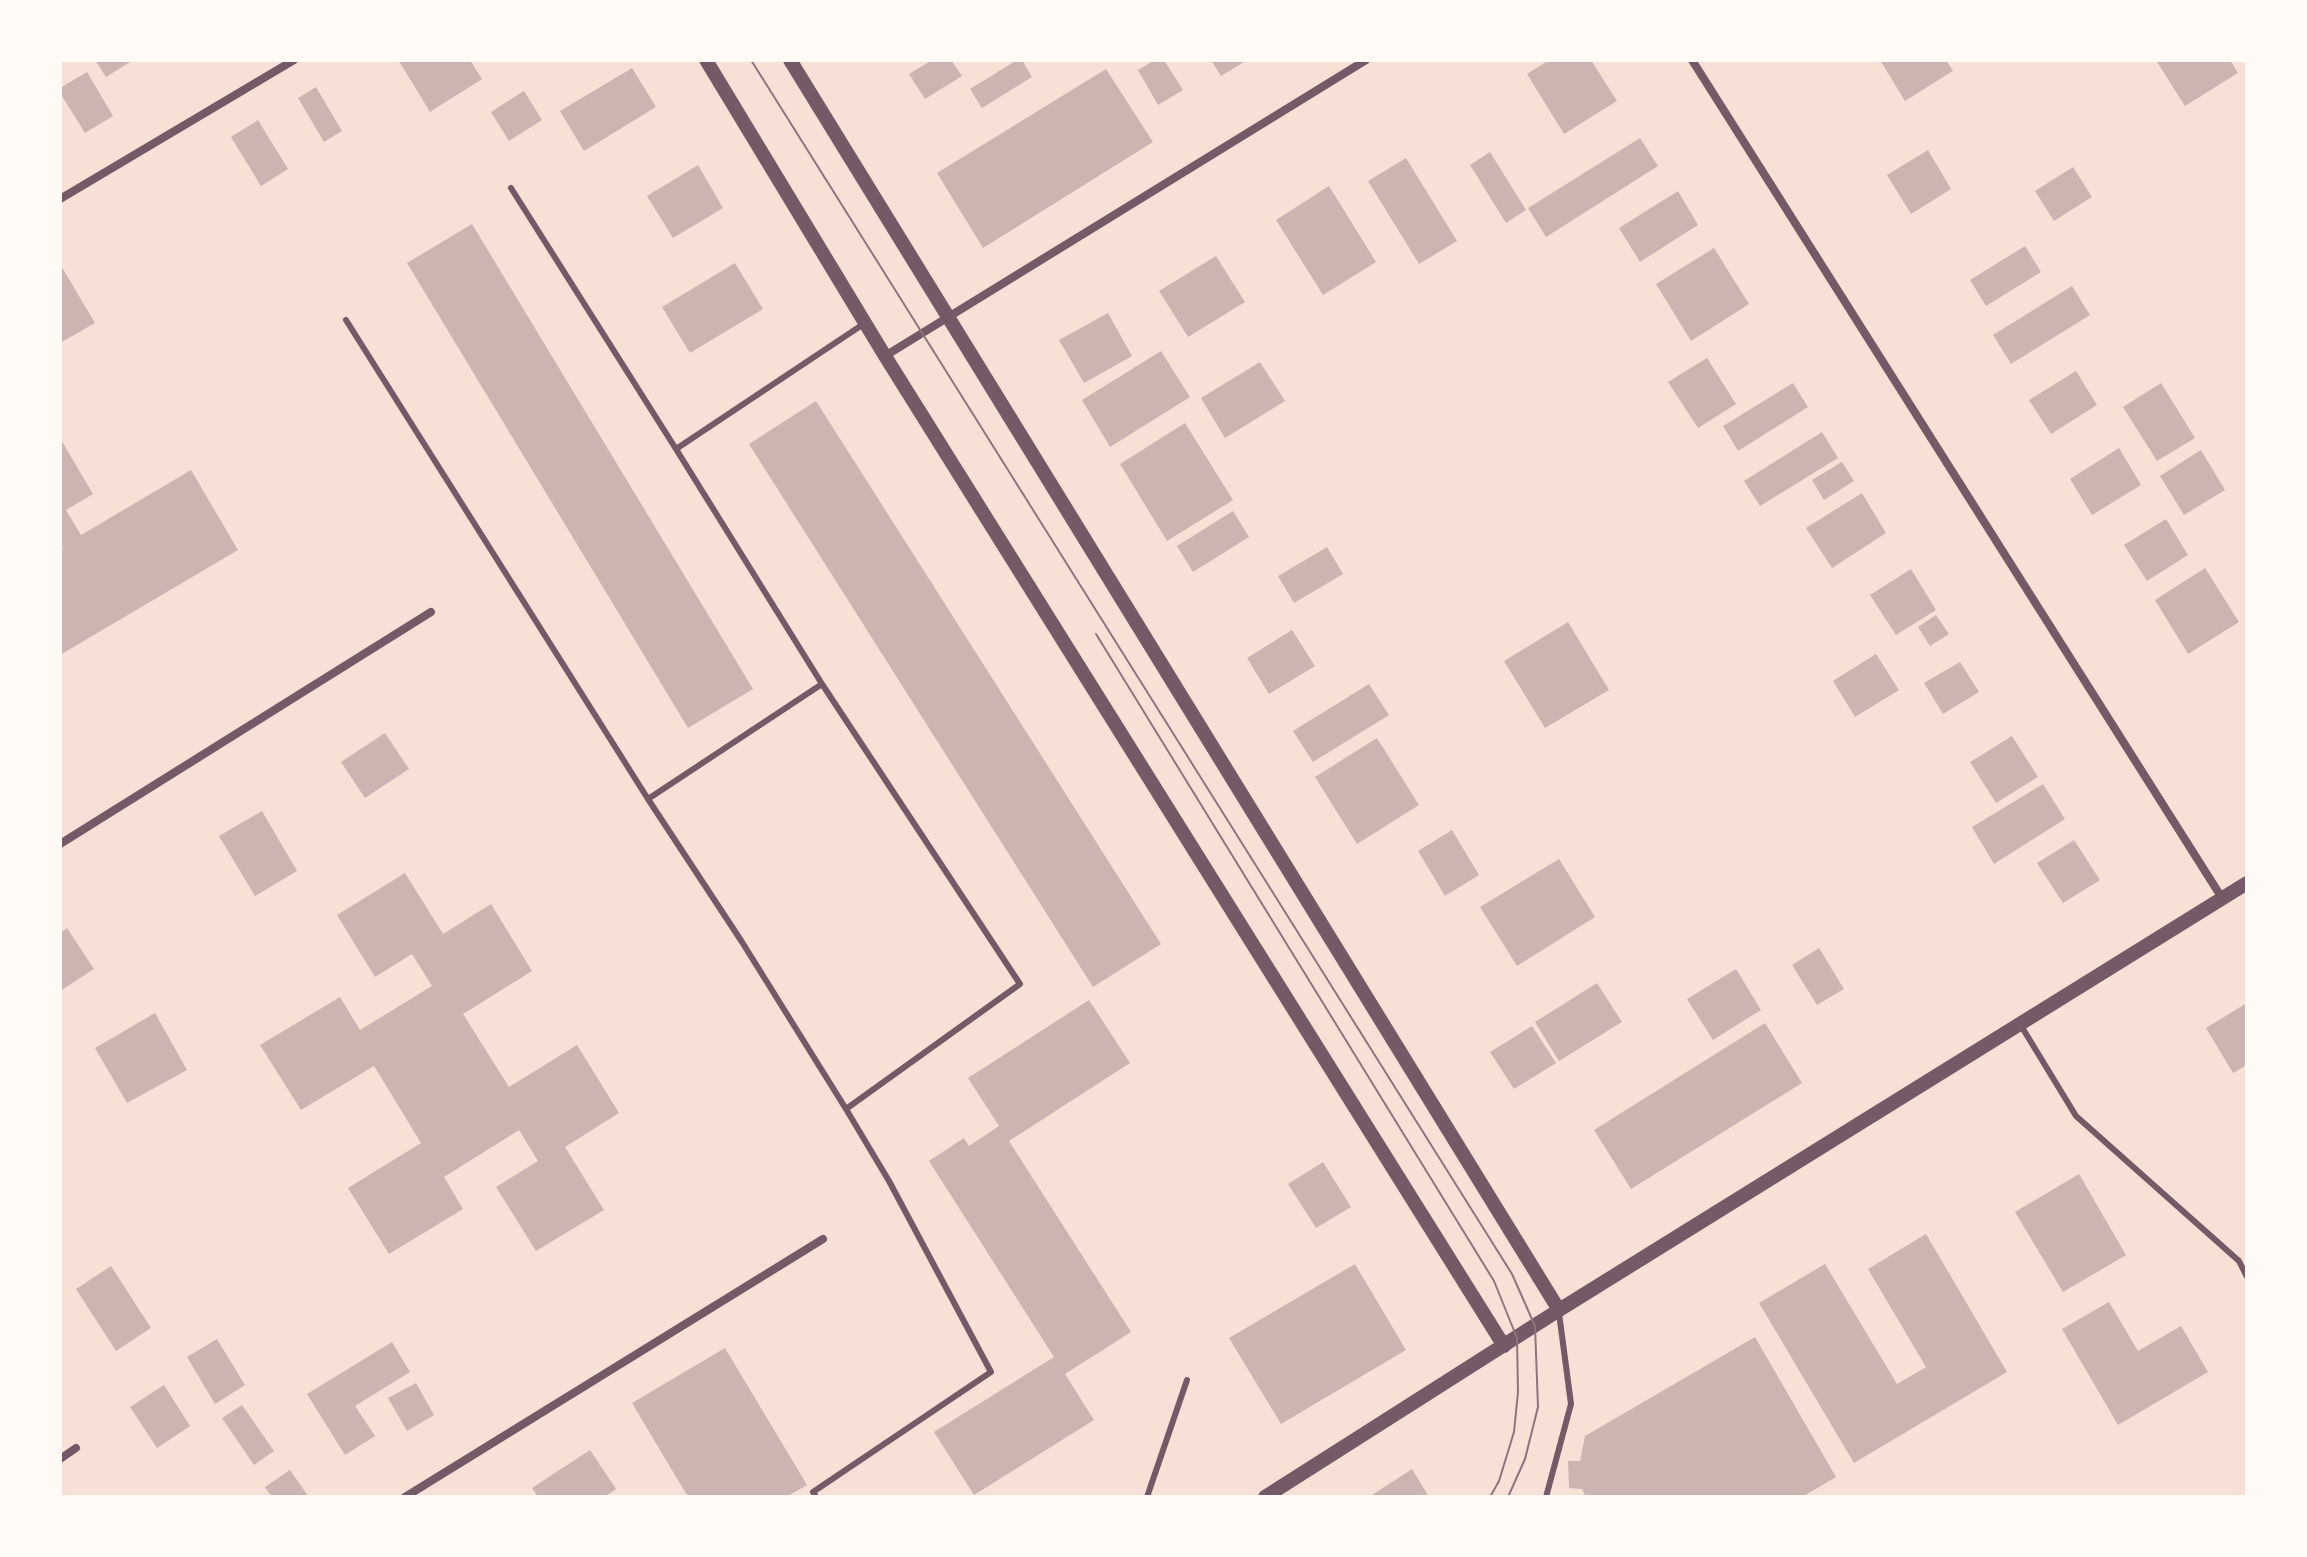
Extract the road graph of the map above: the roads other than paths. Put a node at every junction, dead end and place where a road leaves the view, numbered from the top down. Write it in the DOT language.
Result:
graph roads {
  1 [pos="294,60"];
  2 [pos="706,60"];
  3 [pos="790,60"];
  4 [pos="1366,60"];
  5 [pos="1692,60"];
  6 [pos="511,188"];
  7 [pos="60,199"];
  8 [pos="949,317"];
  9 [pos="346,320"];
  10 [pos="865,323"];
  11 [pos="885,356"];
  12 [pos="676,449"];
  13 [pos="431,612"];
  14 [pos="822,684"];
  15 [pos="648,799"];
  16 [pos="60,844"];
  17 [pos="2247,883"];
  18 [pos="2222,898"];
  19 [pos="2020,1024"];
  20 [pos="846,1109"];
  21 [pos="823,1239"];
  22 [pos="2247,1277"];
  23 [pos="1559,1310"];
  24 [pos="1504,1346"];
  25 [pos="1187,1380"];
  26 [pos="76,1448"];
  27 [pos="60,1459"];
  28 [pos="405,1497"];
  29 [pos="816,1497"];
  30 [pos="1147,1497"];
  31 [pos="1265,1497"];
  32 [pos="1546,1497"];
  1 -- 7 [label="street"];
  2 -- 10 [label="street"];
  3 -- 8 [label="street"];
  4 -- 8 [label="street"];
  5 -- 18 [label="street"];
  6 -- 12 [label="lane"];
  8 -- 11 [label="street"];
  8 -- 23 [label="street"];
  9 -- 15 [label="lane"];
  10 -- 11 [label="street"];
  10 -- 12 [label="lane"];
  11 -- 24 [label="street"];
  12 -- 14 [label="lane"];
  13 -- 16 [label="street"];
  14 -- 15 [label="lane"];
  14 -- 20 [label="lane"];
  15 -- 20 [label="lane"];
  17 -- 18 [label="street"];
  18 -- 19 [label="street"];
  19 -- 22 [label="lane"];
  19 -- 23 [label="street"];
  20 -- 29 [label="lane"];
  21 -- 28 [label="street"];
  23 -- 24 [label="street"];
  23 -- 32 [label="lane"];
  24 -- 31 [label="street"];
  25 -- 30 [label="lane"];
  26 -- 27 [label="street"];
}
